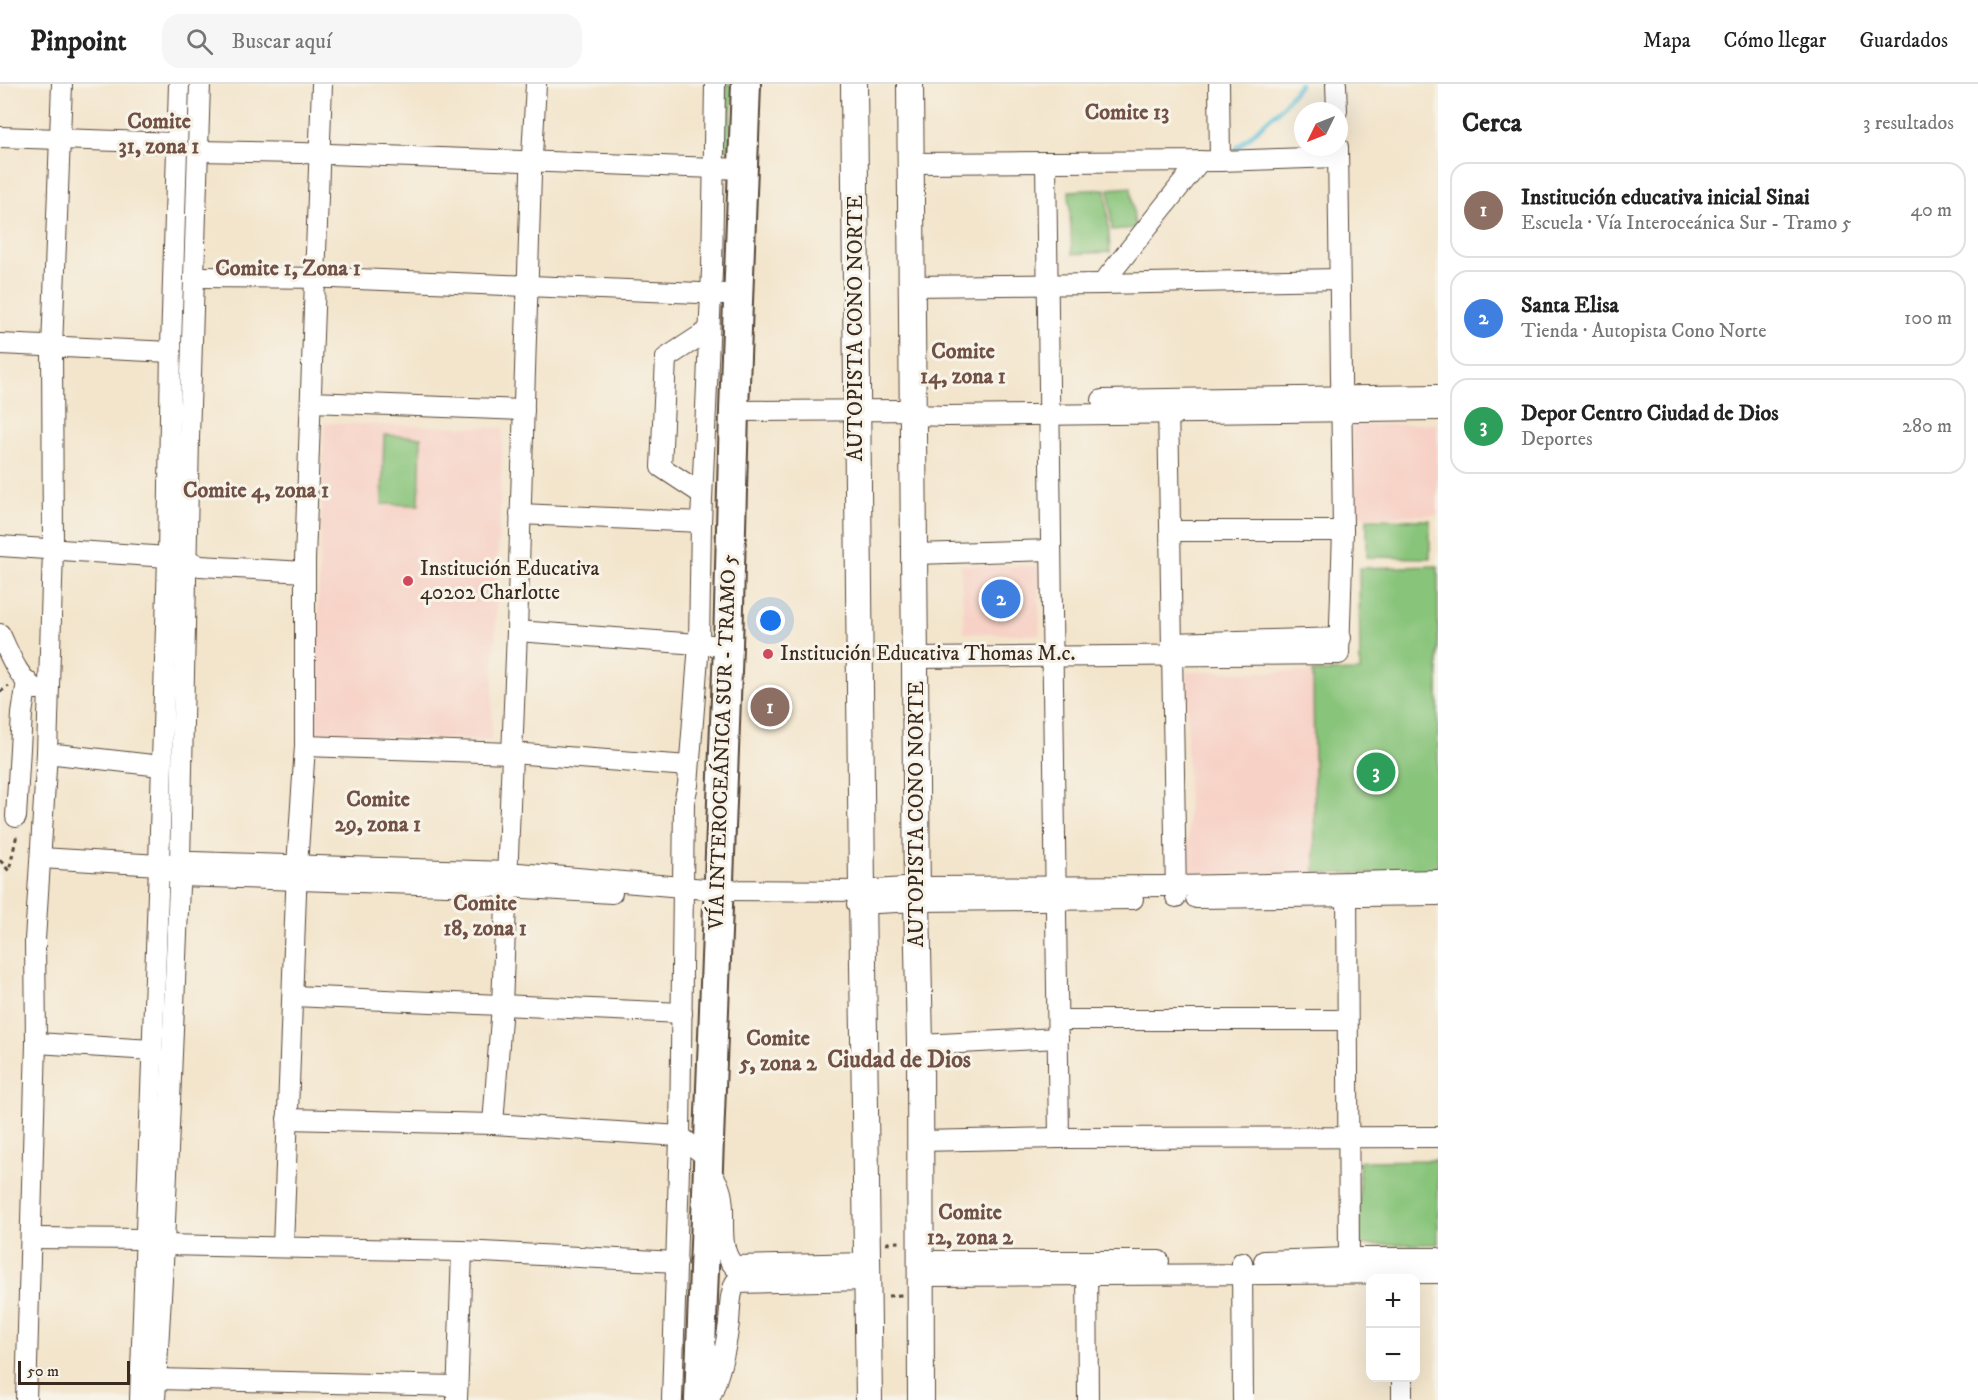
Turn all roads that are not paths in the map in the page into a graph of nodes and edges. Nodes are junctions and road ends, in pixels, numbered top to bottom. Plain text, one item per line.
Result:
1 (62, 84) edge
2 (179, 84) edge
3 (200, 84) edge
4 (322, 84) edge
5 (536, 84) edge
6 (715, 84) edge
7 (746, 84) edge
8 (854, 84) edge
9 (910, 84) edge
10 (1220, 84) edge
11 (1336, 84) edge
12 (1336, 102) edge
13 (0, 137) edge
14 (60, 140) junction
15 (177, 143) junction
16 (198, 152) junction
17 (320, 154) junction
18 (1294, 155) edge
19 (1338, 156) edge
20 (531, 161) junction
21 (1200, 161) junction
22 (1220, 161) junction
23 (911, 162) junction
24 (1046, 162) junction
25 (714, 168) junction
26 (743, 169) junction
27 (196, 277) junction
28 (316, 278) junction
29 (1338, 279) junction
30 (1048, 284) junction
31 (1102, 284) junction
32 (528, 285) junction
33 (912, 286) junction
34 (711, 293) junction
35 (739, 295) junction
36 (709, 330) junction
37 (0, 344) edge
38 (52, 348) junction
39 (171, 352) junction
40 (1438, 395) edge
41 (310, 402) junction
42 (1340, 403) junction
43 (1169, 406) junction
44 (1048, 407) junction
45 (910, 409) junction
46 (524, 410) junction
47 (856, 410) junction
48 (1438, 410) edge
49 (734, 411) junction
50 (702, 494) junction
51 (520, 514) junction
52 (701, 522) junction
53 (1171, 531) junction
54 (1343, 531) junction
55 (0, 546) edge
56 (53, 549) junction
57 (1051, 550) junction
58 (915, 554) junction
59 (168, 557) junction
60 (188, 560) junction
61 (305, 566) junction
62 (517, 632) junction
63 (0, 634) edge
64 (699, 644) junction
65 (728, 646) junction
66 (1173, 649) junction
67 (916, 650) junction
68 (1051, 650) junction
69 (27, 681) junction
70 (48, 696) junction
71 (305, 746) junction
72 (47, 753) junction
73 (512, 753) junction
74 (161, 766) junction
75 (689, 766) junction
76 (16, 817) road end
77 (41, 858) junction
78 (159, 865) junction
79 (180, 869) junction
80 (296, 873) junction
81 (507, 879) junction
82 (1438, 880) edge
83 (1347, 889) junction
84 (683, 892) junction
85 (1176, 892) junction
86 (1055, 893) junction
87 (918, 894) junction
88 (1438, 895) edge
89 (717, 896) junction
90 (862, 897) junction
91 (293, 996) junction
92 (501, 1005) junction
93 (682, 1013) junction
94 (1347, 1020) junction
95 (1058, 1029) junction
96 (36, 1042) junction
97 (920, 1045) junction
98 (152, 1050) junction
99 (287, 1119) junction
100 (493, 1124) junction
101 (680, 1136) junction
102 (1438, 1137) edge
103 (1059, 1138) junction
104 (1348, 1138) junction
105 (920, 1141) junction
106 (709, 1165) junction
107 (31, 1238) junction
108 (155, 1242) junction
109 (283, 1247) junction
110 (462, 1251) junction
111 (1349, 1258) junction
112 (1438, 1258) edge
113 (677, 1262) junction
114 (920, 1268) junction
115 (1087, 1268) junction
116 (1242, 1268) junction
117 (868, 1270) junction
118 (1401, 1271) edge
119 (1438, 1274) edge
120 (156, 1379) junction
121 (1401, 1382) edge
122 (457, 1393) edge
123 (26, 1400) edge
124 (140, 1400) edge
125 (155, 1400) edge
126 (672, 1400) edge
127 (699, 1400) edge
128 (709, 1400) edge
129 (869, 1400) edge
130 (921, 1400) edge
131 (1088, 1400) edge
132 (1243, 1400) edge
133 (1402, 1400) edge

1 - 14 street
2 - 15 street
3 - 16 street
4 - 17 street
5 - 20 street
6 - 25 street
7 - 26 highway, VÍA INTEROCEÁNICA SUR - TRAMO 5
8 - 47 main road, AUTOPISTA CONO NORTE
9 - 23 main road, AUTOPISTA CONO NORTE
10 - 22 street
11 - 12 street
13 - 14 street
14 - 15 street
14 - 38 street
15 - 39 street
16 - 17 street
16 - 27 street
17 - 20 street
17 - 28 street
18 - 22 street
19 - 29 street
20 - 25 street
20 - 32 street
21 - 22 street
21 - 24 street
21 - 31 street
23 - 24 street
23 - 33 main road, AUTOPISTA CONO NORTE
24 - 30 street
25 - 26 street
25 - 34 street
26 - 35 highway, VÍA INTEROCEÁNICA SUR - TRAMO 5
27 - 28 street
27 - 60 street
28 - 32 street
28 - 41 street
29 - 31 street
29 - 42 street
30 - 31 street
30 - 33 street
30 - 44 street
32 - 34 street
32 - 46 street
33 - 45 main road, AUTOPISTA CONO NORTE
34 - 35 street
34 - 36 street
35 - 49 highway, VÍA INTEROCEÁNICA SUR - TRAMO 5
36 - 50 street
36 - 50 street
37 - 38 street
38 - 39 street
38 - 56 street
39 - 59 street
40 - 42 street
41 - 46 street
41 - 61 street
42 - 43 street
42 - 48 street
42 - 54 street
43 - 44 street
43 - 53 street
44 - 45 street
44 - 57 street
45 - 47 street
45 - 58 main road, AUTOPISTA CONO NORTE
46 - 51 street
47 - 49 street
47 - 90 main road, AUTOPISTA CONO NORTE
49 - 65 highway, VÍA INTEROCEÁNICA SUR - TRAMO 5
50 - 52 street
51 - 52 street
51 - 62 street
52 - 64 street
53 - 54 street
53 - 66 street
54 - 66 street
55 - 56 street
56 - 59 street
56 - 70 street
57 - 58 street
57 - 68 street
58 - 67 main road, AUTOPISTA CONO NORTE
59 - 60 street
59 - 74 street
60 - 61 street
60 - 79 street
61 - 71 street
62 - 64 street
62 - 73 street
63 - 69 street
64 - 65 street
64 - 75 street
65 - 89 highway, VÍA INTEROCEÁNICA SUR - TRAMO 5
66 - 68 street
66 - 85 street
67 - 68 street
67 - 87 main road, AUTOPISTA CONO NORTE
68 - 86 street
69 - 70 street
69 - 76 street
70 - 72 street
71 - 73 street
71 - 80 street
72 - 74 street
72 - 77 street
73 - 75 street
73 - 81 street
74 - 78 street
75 - 84 street
77 - 78 street
77 - 96 street
78 - 79 street
78 - 98 street
79 - 80 street
79 - 108 street
80 - 81 street
80 - 91 street
81 - 84 street
81 - 92 street
82 - 83 street
83 - 85 street
83 - 88 street
83 - 94 street
84 - 89 street
84 - 93 street
85 - 86 street
86 - 87 street
86 - 95 street
87 - 90 street
87 - 97 main road, AUTOPISTA CONO NORTE
89 - 90 street
89 - 106 highway, VÍA INTEROCEÁNICA SUR - TRAMO 5
90 - 117 main road, AUTOPISTA CONO NORTE
91 - 92 street
91 - 99 street
92 - 93 street
92 - 100 street
93 - 101 street
94 - 95 street
94 - 104 street
95 - 97 street
95 - 103 street
96 - 98 street
96 - 107 street
97 - 105 main road, AUTOPISTA CONO NORTE
98 - 108 street
99 - 100 street
99 - 109 street
100 - 101 street
101 - 106 street
101 - 113 street
102 - 104 street
103 - 104 street
103 - 105 street
104 - 111 street
105 - 114 main road, AUTOPISTA CONO NORTE
106 - 117 street
106 - 127 highway, VÍA INTEROCEÁNICA SUR - TRAMO 5
107 - 108 street
107 - 123 street
108 - 109 street
108 - 120 street
108 - 124 street
109 - 110 street
110 - 113 street
110 - 122 street
111 - 116 street
111 - 118 street
112 - 118 street
113 - 126 street
114 - 115 street
114 - 130 main road, AUTOPISTA CONO NORTE
115 - 116 street
115 - 131 street
116 - 118 street
116 - 132 street
117 - 128 street
117 - 129 main road, AUTOPISTA CONO NORTE
118 - 119 street
120 - 122 street
120 - 125 street
121 - 133 street

